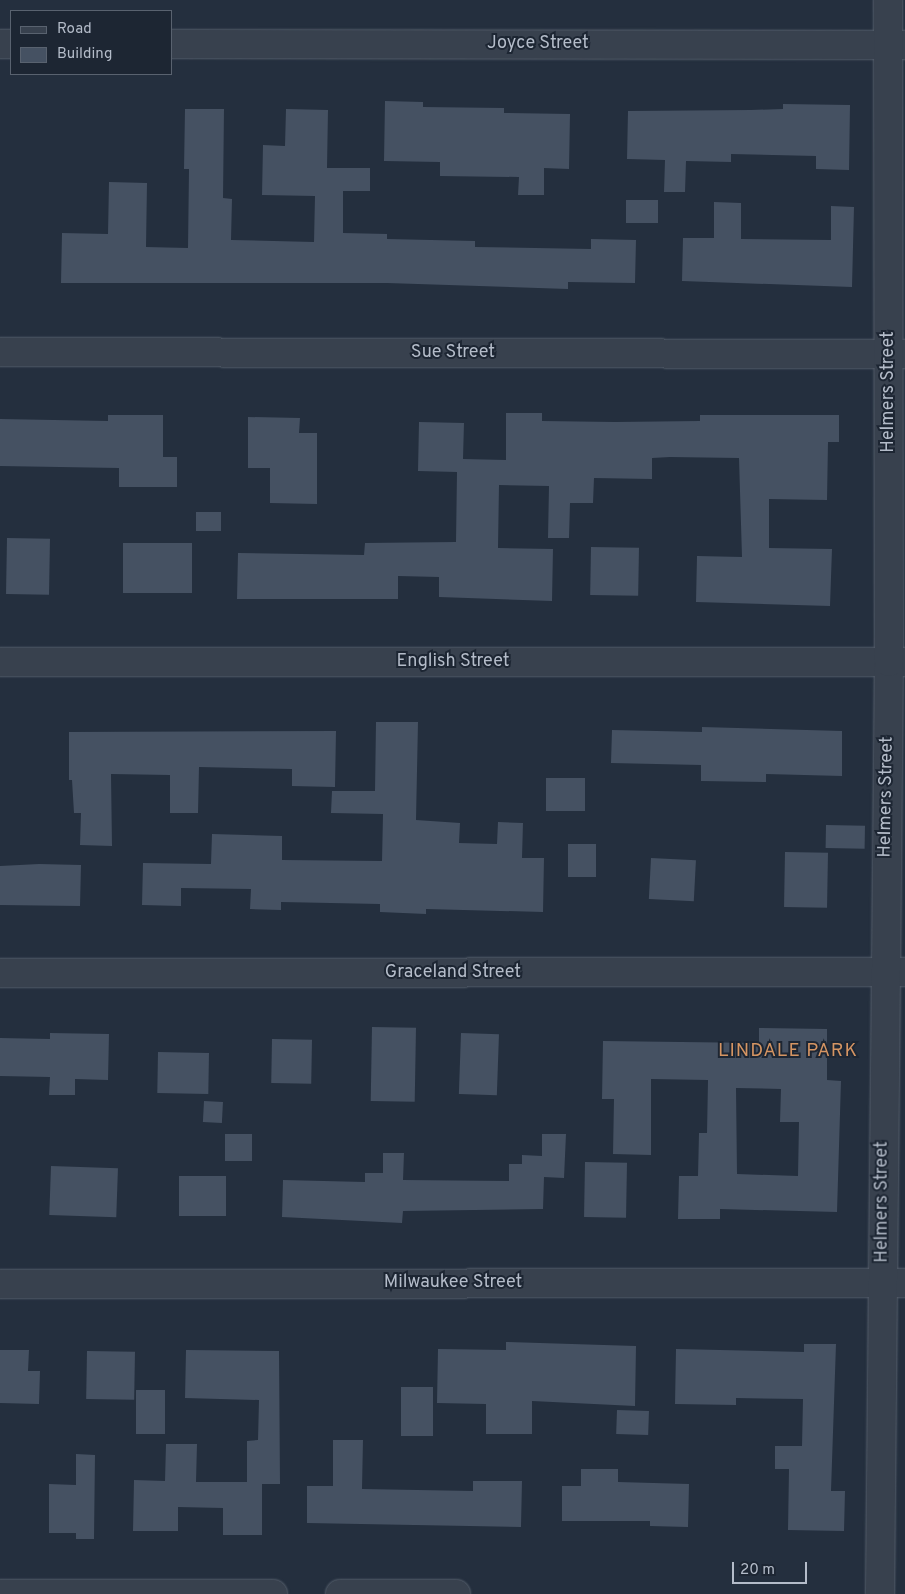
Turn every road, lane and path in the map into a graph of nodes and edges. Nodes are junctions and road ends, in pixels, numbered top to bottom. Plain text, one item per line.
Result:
1 (888, 0) edge
2 (172, 44) edge
3 (897, 45) edge
4 (0, 352) edge
5 (897, 354) edge
6 (0, 662) edge
7 (897, 662) edge
8 (895, 972) edge
9 (0, 973) edge
10 (894, 1283) edge
11 (0, 1284) edge
12 (0, 1594) edge
13 (273, 1594) edge
14 (340, 1594) edge
15 (456, 1594) edge
16 (880, 1594) edge

1 - 3 street, Helmers Street
2 - 3 street, Joyce Street
3 - 5 street, Helmers Street
4 - 5 street, Sue Street
5 - 7 street, Helmers Street
6 - 7 street, English Street
7 - 8 street, Helmers Street
8 - 9 street, Graceland Street
8 - 10 street, Helmers Street
10 - 11 street, Milwaukee Street
10 - 16 street, Helmers Street
12 - 13 street
14 - 15 street

